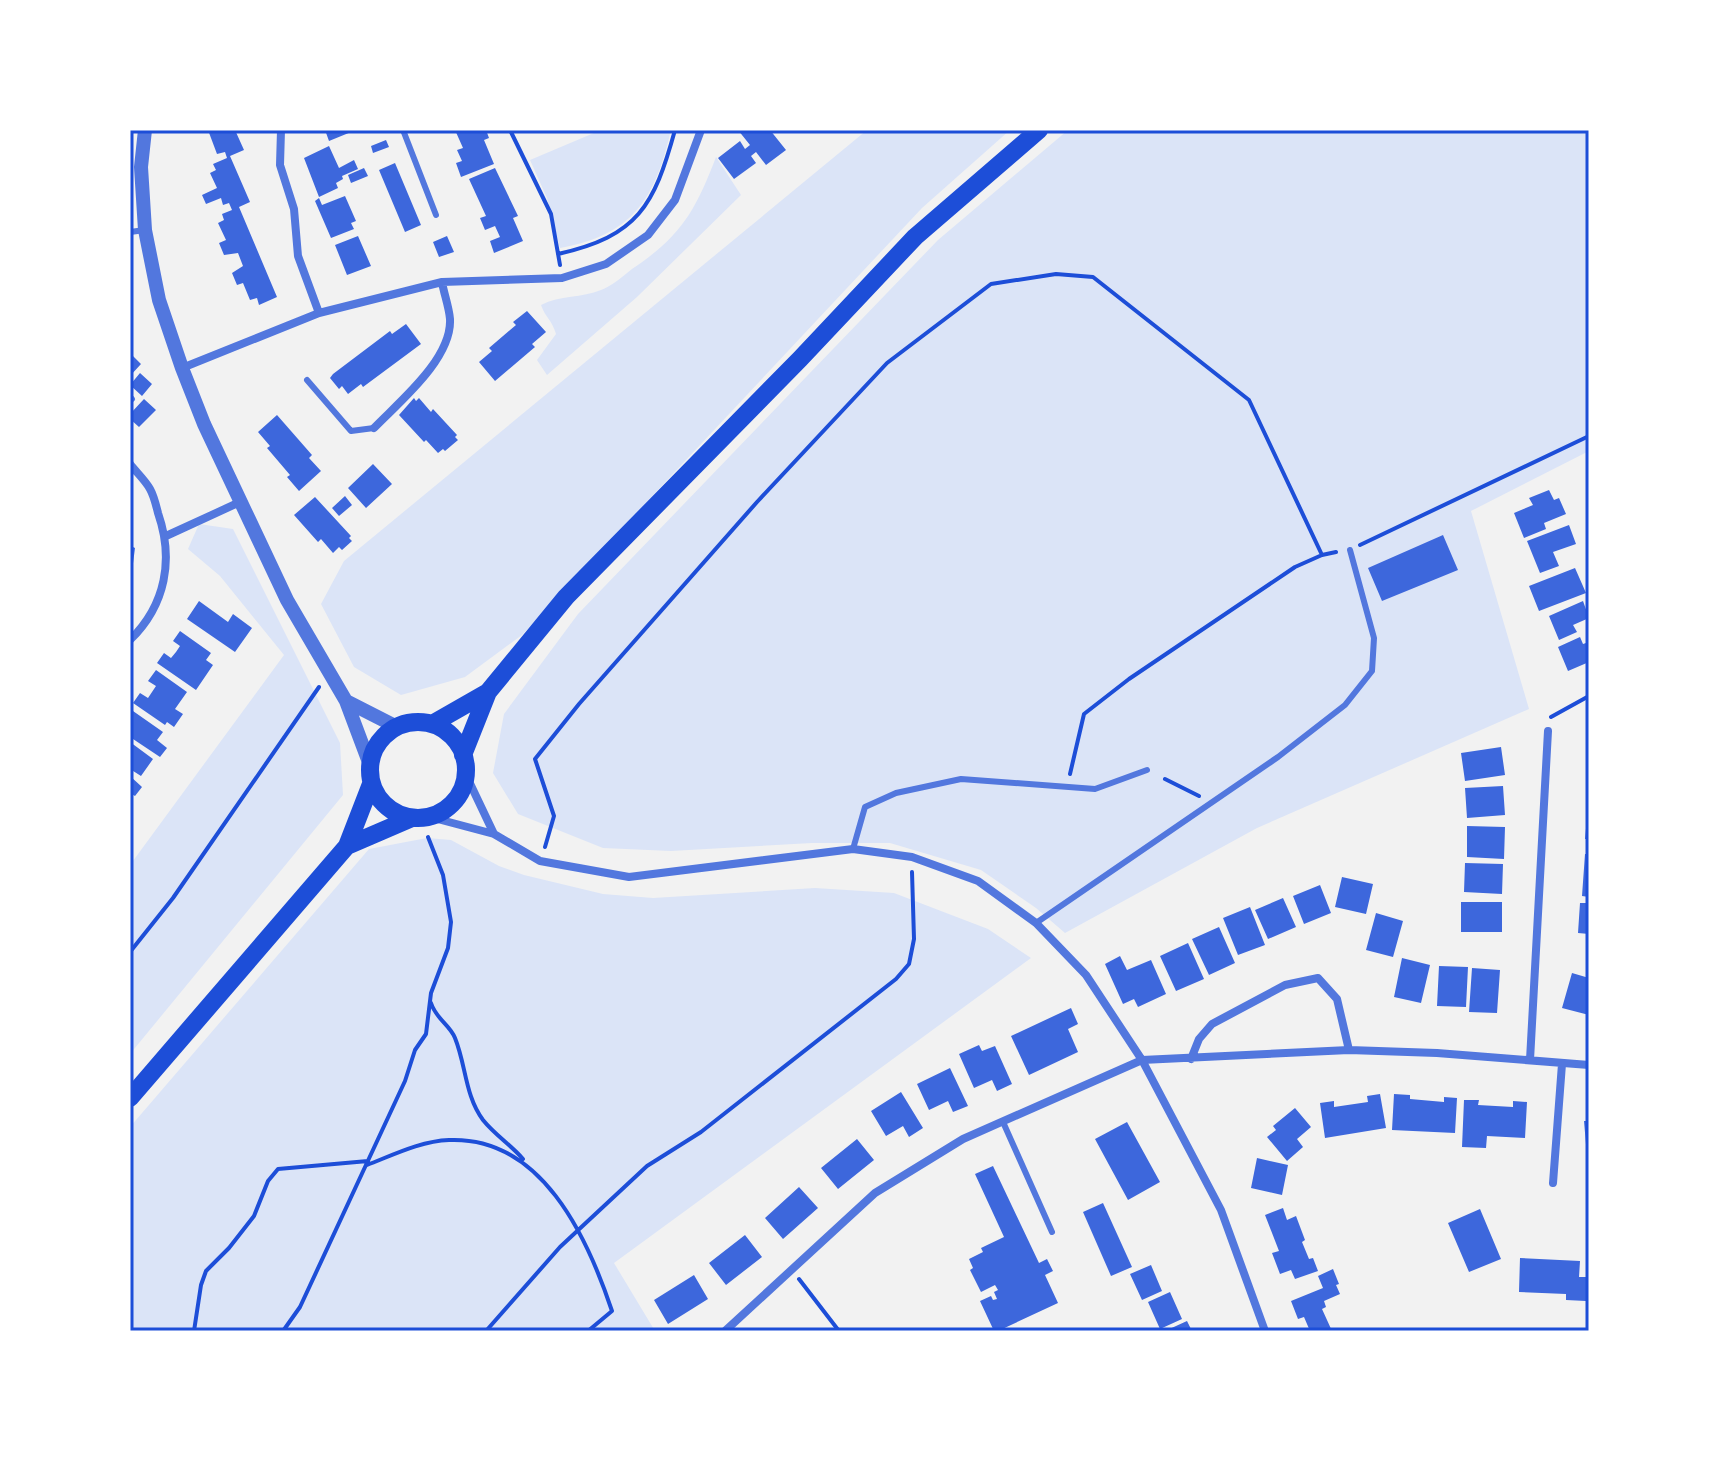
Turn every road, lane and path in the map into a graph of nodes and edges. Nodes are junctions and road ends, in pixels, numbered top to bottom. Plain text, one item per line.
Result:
1 (145, 130) edge
2 (281, 130) edge
3 (403, 130) edge
4 (510, 130) edge
5 (675, 130) edge
6 (701, 130) edge
7 (1039, 130) edge
8 (436, 215) dead end
9 (137, 231) edge
10 (558, 254) junction
11 (562, 278) junction
12 (442, 282) junction
13 (319, 313) junction
14 (182, 368) junction
15 (307, 380) dead end
16 (374, 428) joint
17 (1589, 436) edge
18 (130, 464) edge
19 (240, 502) junction
20 (166, 536) junction
21 (1350, 550) junction
22 (1322, 555) junction
23 (130, 640) edge
24 (328, 674) junction
25 (488, 692) junction
26 (1589, 696) edge
27 (346, 701) junction
28 (432, 724) junction
29 (397, 727) junction
30 (1548, 731) joint
31 (463, 755) junction
32 (1147, 770) dead end
33 (370, 775) junction
34 (466, 775) junction
35 (1165, 779) dead end
36 (1068, 787) junction
37 (1212, 802) junction
38 (421, 818) junction
39 (494, 834) junction
40 (428, 837) dead end
41 (347, 846) junction
42 (853, 849) junction
43 (912, 857) junction
44 (540, 861) junction
45 (1036, 923) junction
46 (130, 952) edge
47 (430, 1000) junction
48 (1349, 1050) junction
49 (1191, 1059) junction
50 (1142, 1060) junction
51 (1530, 1060) junction
52 (1562, 1064) junction
53 (1589, 1065) edge
54 (130, 1098) edge
55 (1003, 1122) junction
56 (367, 1163) junction
57 (538, 1176) junction
58 (1553, 1183) dead end
59 (578, 1230) junction
60 (1052, 1232) dead end
61 (791, 1270) junction
62 (194, 1331) edge
63 (283, 1331) edge
64 (486, 1331) edge
65 (588, 1331) edge
66 (725, 1331) edge
67 (839, 1331) edge
68 (1265, 1331) edge

1 - 9 street
2 - 13 street
3 - 8 lane
4 - 10 path
5 - 10 path
6 - 11 street
7 - 25 highway
9 - 14 street
10 - 11 path
11 - 12 street
12 - 13 street
12 - 16 street
13 - 14 street
14 - 19 street
15 - 16 lane
17 - 21 path
18 - 20 street
19 - 20 street
19 - 24 street
20 - 23 street
21 - 22 path
21 - 37 lane
22 - 36 path
22 - 44 path
24 - 27 street
24 - 46 path
25 - 28 highway
25 - 31 highway
26 - 30 path
27 - 29 street
27 - 33 street
28 - 29 highway
28 - 31 highway
29 - 33 highway
30 - 51 street
31 - 34 highway
32 - 36 lane
33 - 38 highway
33 - 41 highway
34 - 38 highway
34 - 39 street
35 - 37 path
36 - 42 lane
37 - 45 lane
38 - 39 street
38 - 41 highway
39 - 44 street
40 - 47 path
41 - 54 highway
42 - 43 street
42 - 44 street
43 - 45 street
43 - 59 path
45 - 50 street
47 - 56 path
47 - 57 path
48 - 49 street
48 - 49 street
48 - 51 street
49 - 50 street
50 - 55 street
50 - 68 street
51 - 52 street
52 - 53 street
52 - 58 street
55 - 60 lane
55 - 61 street
56 - 57 path
56 - 62 path
56 - 63 path
57 - 59 path
59 - 64 path
59 - 65 path
61 - 66 street
61 - 67 path

